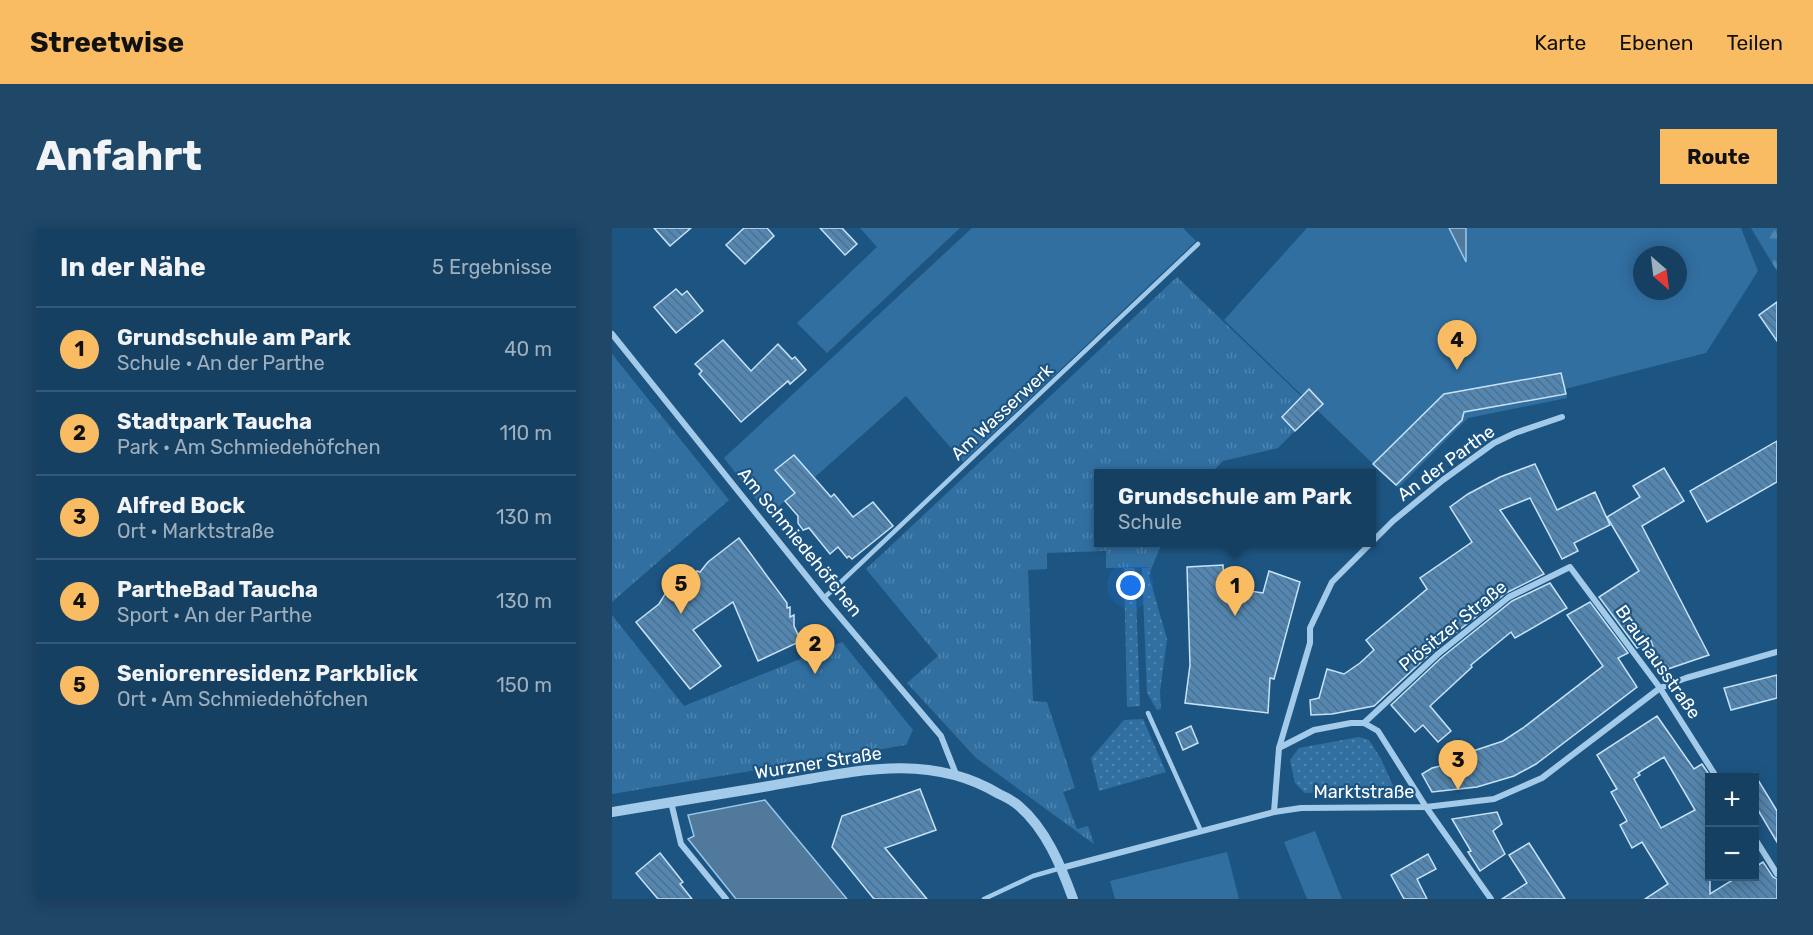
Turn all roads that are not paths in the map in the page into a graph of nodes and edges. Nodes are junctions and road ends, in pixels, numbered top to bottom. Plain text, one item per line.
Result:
1 (1198, 244) dead end
2 (612, 334) edge
3 (1562, 417) dead end
4 (1376, 538) edge
5 (1367, 547) edge
6 (1570, 567) joint
7 (824, 598) junction
8 (1777, 652) edge
9 (1660, 688) junction
10 (1148, 712) dead end
11 (1364, 723) junction
12 (1279, 748) junction
13 (1714, 773) edge
14 (956, 774) junction
15 (1184, 796) junction
16 (1177, 798) dead end
17 (671, 802) junction
18 (1426, 807) junction
19 (612, 812) edge
20 (1274, 812) junction
21 (1201, 831) junction
22 (1759, 844) edge
23 (1061, 868) junction
24 (1777, 874) edge
25 (726, 899) edge
26 (984, 899) edge
27 (1073, 899) edge
28 (1491, 899) edge

1 - 7 lane, Am Wasserwerk
2 - 7 street, Am Schmiedehöfchen
3 - 4 street, An der Parthe
5 - 12 street, An der Parthe
6 - 9 street, Brauhausstraße
6 - 11 street, Plösitzer Straße
7 - 14 street, Am Schmiedehöfchen
8 - 9 street, Marktstraße
9 - 13 street, Brauhausstraße
9 - 18 street, Marktstraße
10 - 15 lane
11 - 12 street
11 - 18 street
12 - 20 street, An der Parthe
14 - 17 street, Wurzner Straße
14 - 23 street, Wurzner Straße
15 - 16 lane
15 - 21 lane
17 - 19 street, Wurzner Straße
17 - 25 street
18 - 20 street, Marktstraße
18 - 28 street
20 - 21 street, Marktstraße
21 - 23 street, Marktstraße
22 - 24 street
23 - 26 lane
23 - 27 street, Wurzner Straße

